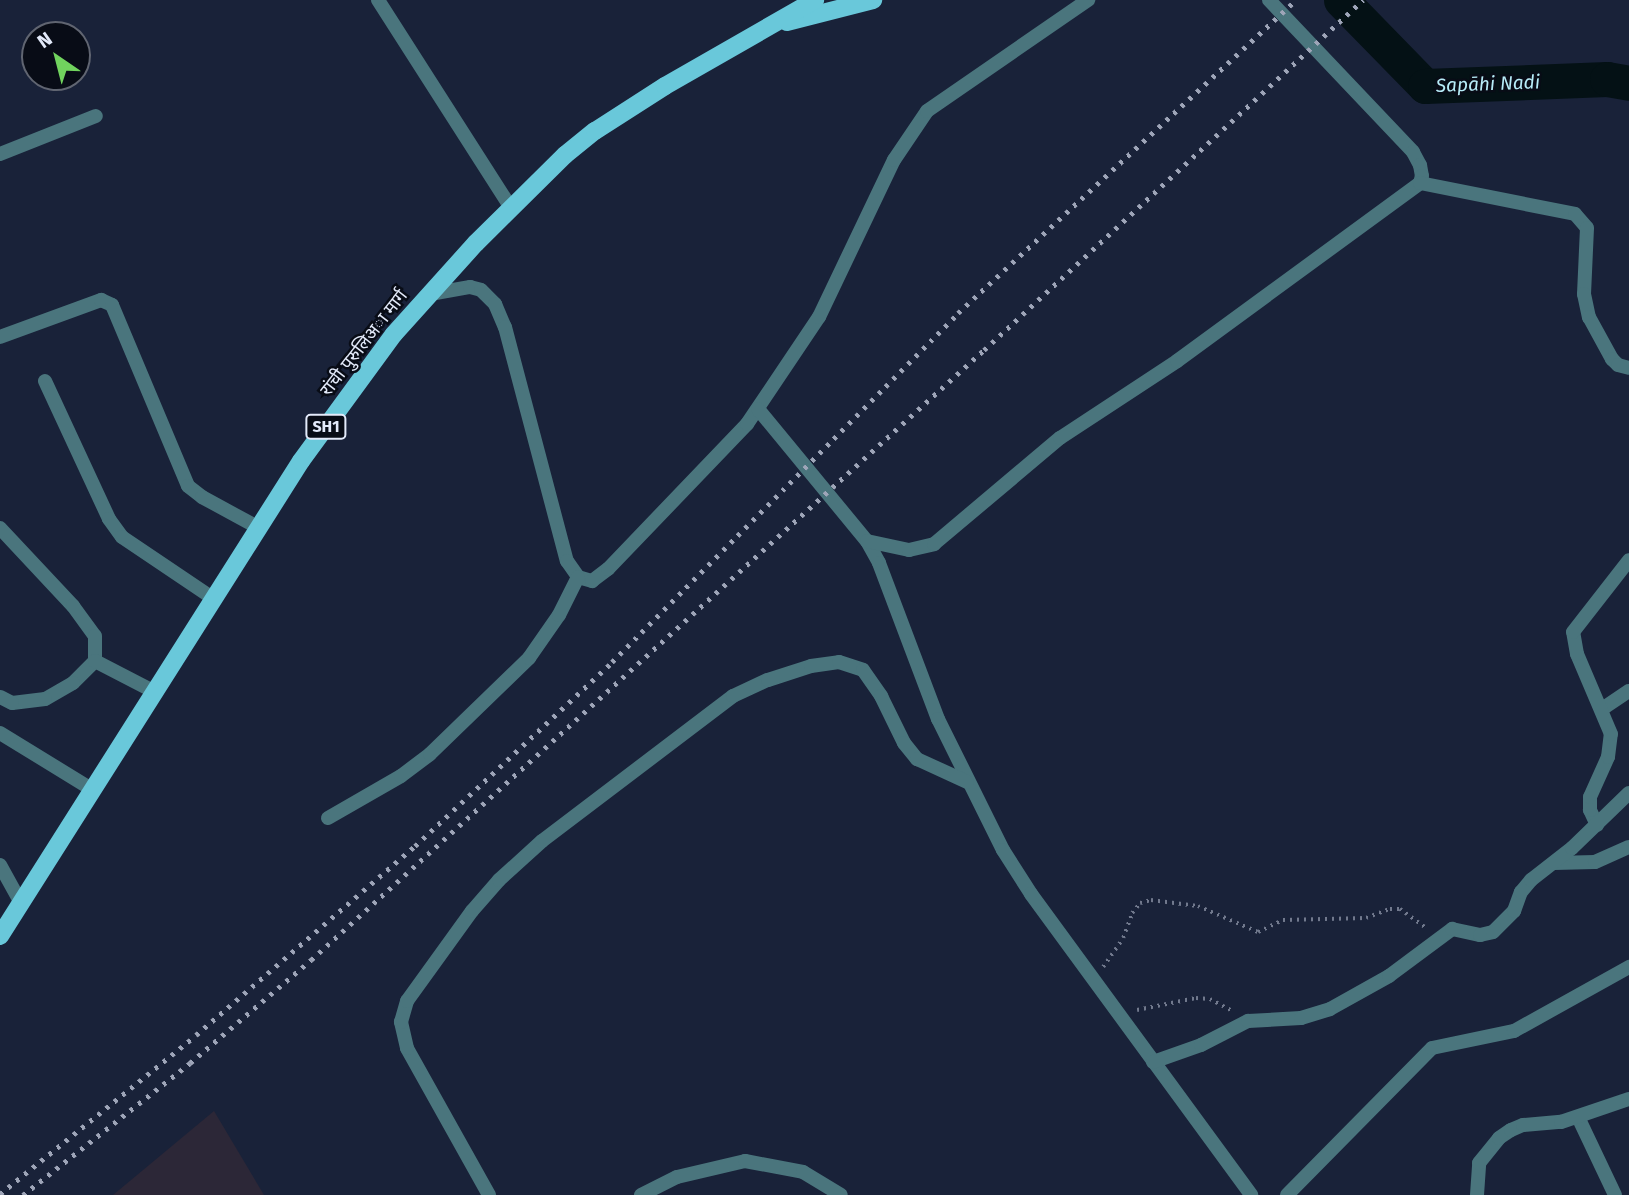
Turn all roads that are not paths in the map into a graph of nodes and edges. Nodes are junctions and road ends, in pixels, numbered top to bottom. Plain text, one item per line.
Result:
1 (378, 0) edge
2 (815, 0) edge
3 (873, 0) edge
4 (1088, 0) edge
5 (1269, 0) edge
6 (770, 26) junction
7 (96, 116) dead end
8 (0, 154) edge
9 (1420, 183) junction
10 (511, 208) junction
11 (430, 294) junction
12 (0, 337) edge
13 (1629, 368) edge
14 (45, 381) dead end
15 (758, 409) junction
16 (259, 527) junction
17 (0, 528) edge
18 (867, 541) junction
19 (1629, 560) edge
20 (578, 577) junction
21 (214, 599) junction
22 (95, 661) junction
23 (1629, 691) edge
24 (155, 692) junction
25 (0, 697) edge
26 (1602, 709) junction
27 (0, 733) edge
28 (967, 782) junction
29 (93, 790) junction
30 (1629, 793) edge
31 (328, 818) dead end
32 (1597, 825) junction
33 (1629, 847) edge
34 (1554, 863) junction
35 (0, 865) edge
36 (20, 903) junction
37 (0, 936) edge
38 (1629, 967) edge
39 (1153, 1062) junction
40 (1629, 1100) edge
41 (1578, 1117) junction
42 (489, 1195) edge
43 (641, 1195) edge
44 (841, 1195) edge
45 (1251, 1195) edge
46 (1287, 1195) edge
47 (1478, 1195) edge
48 (1615, 1195) edge

1 - 10 street
2 - 6 main road, रांची पुरुलिअा मार्ग / SH1
3 - 6 main road, SH1
4 - 15 street
5 - 9 street
6 - 10 main road, रांची पुरुलिअा मार्ग / SH1
7 - 8 street
9 - 13 street
9 - 18 street
10 - 11 main road, रांची पुरुलिअा मार्ग / SH1
11 - 16 main road, रांची पुरुलिअा मार्ग / SH1
11 - 20 street
12 - 16 street
14 - 21 street
15 - 18 street
15 - 20 street
16 - 21 main road, रांची पुरुलिअा मार्ग / SH1
17 - 22 street
18 - 28 street
19 - 26 street
20 - 31 street
21 - 24 main road, रांची पुरुलिअा मार्ग / SH1
22 - 24 street
22 - 25 street
23 - 26 street
24 - 29 main road, रांची पुरुलिअा मार्ग / SH1
26 - 32 street
27 - 29 street
28 - 39 street
28 - 42 street
29 - 36 main road, रांची पुरुलिअा मार्ग / SH1
30 - 32 street
32 - 34 street
33 - 34 street
34 - 39 street
35 - 36 street
36 - 37 main road, रांची पुरुलिअा मार्ग / SH1
38 - 46 street
39 - 45 street
40 - 41 street
41 - 47 street
41 - 48 street
43 - 44 street

